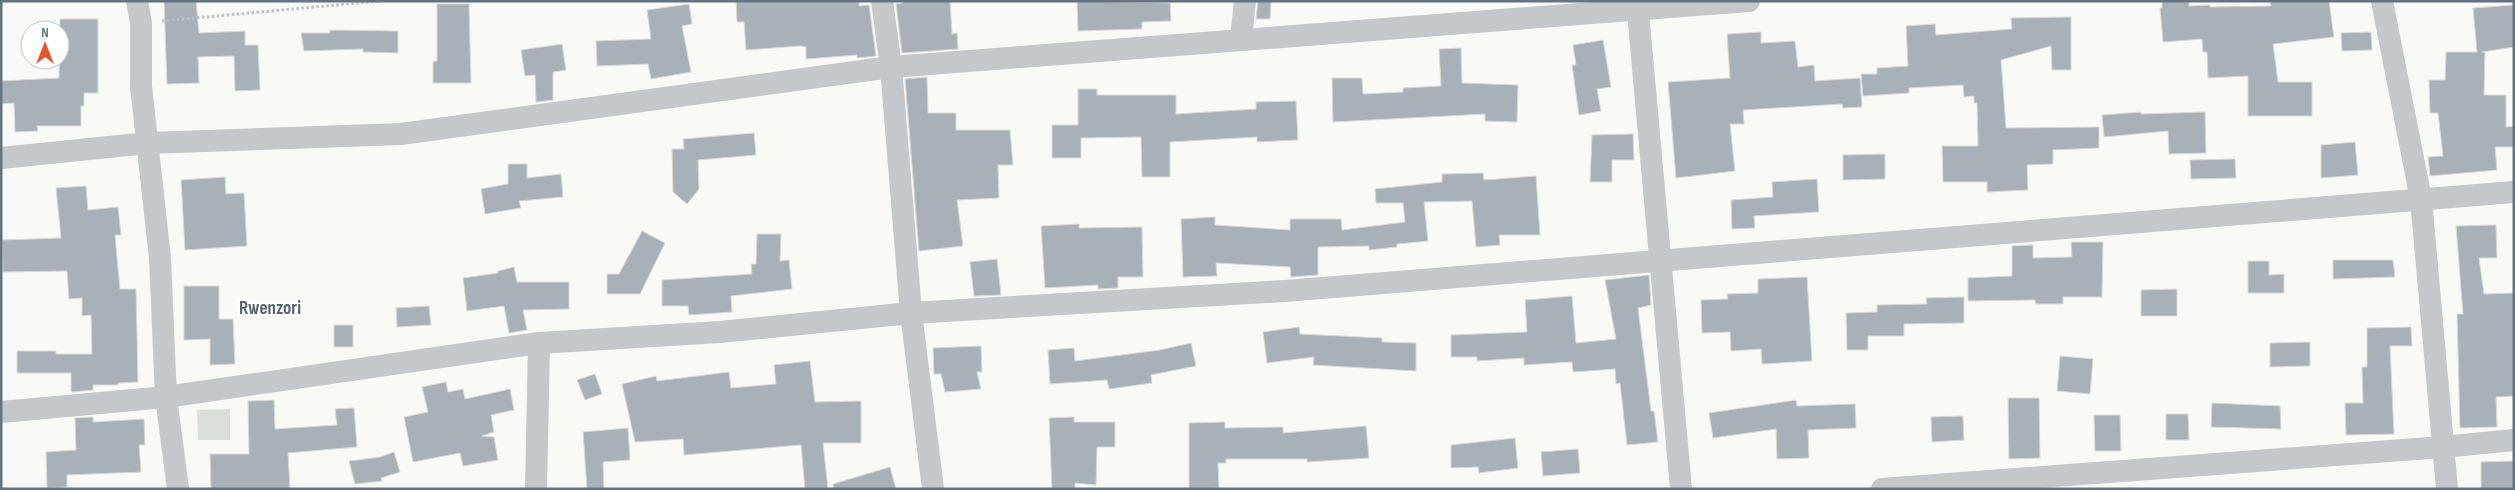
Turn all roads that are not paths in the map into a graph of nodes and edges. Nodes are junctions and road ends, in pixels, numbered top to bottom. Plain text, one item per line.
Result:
1 (882, 1) edge
2 (1245, 1) edge
3 (1749, 1) edge
4 (2382, 1) edge
5 (1637, 5) edge
6 (139, 12) edge
7 (1241, 39) junction
8 (891, 67) junction
9 (148, 143) junction
10 (1, 158) edge
11 (2514, 192) edge
12 (2421, 199) junction
13 (1660, 262) junction
14 (911, 313) junction
15 (539, 343) junction
16 (166, 397) junction
17 (1, 412) edge
18 (2514, 440) edge
19 (2443, 447) junction
20 (178, 489) edge
21 (536, 489) edge
22 (933, 489) edge
23 (1681, 489) edge
24 (1882, 489) edge
25 (2447, 489) edge

1 - 8 street
2 - 7 street
3 - 5 street
4 - 12 street
5 - 7 street
5 - 13 street
6 - 9 street
7 - 8 street
8 - 9 street
8 - 14 street
9 - 10 street
9 - 16 street
11 - 12 street
12 - 13 street
12 - 19 street
13 - 14 street
13 - 23 street
14 - 15 street
14 - 22 street
15 - 16 street
15 - 21 street
16 - 17 street
16 - 20 street
18 - 19 street
19 - 24 street
19 - 25 street

